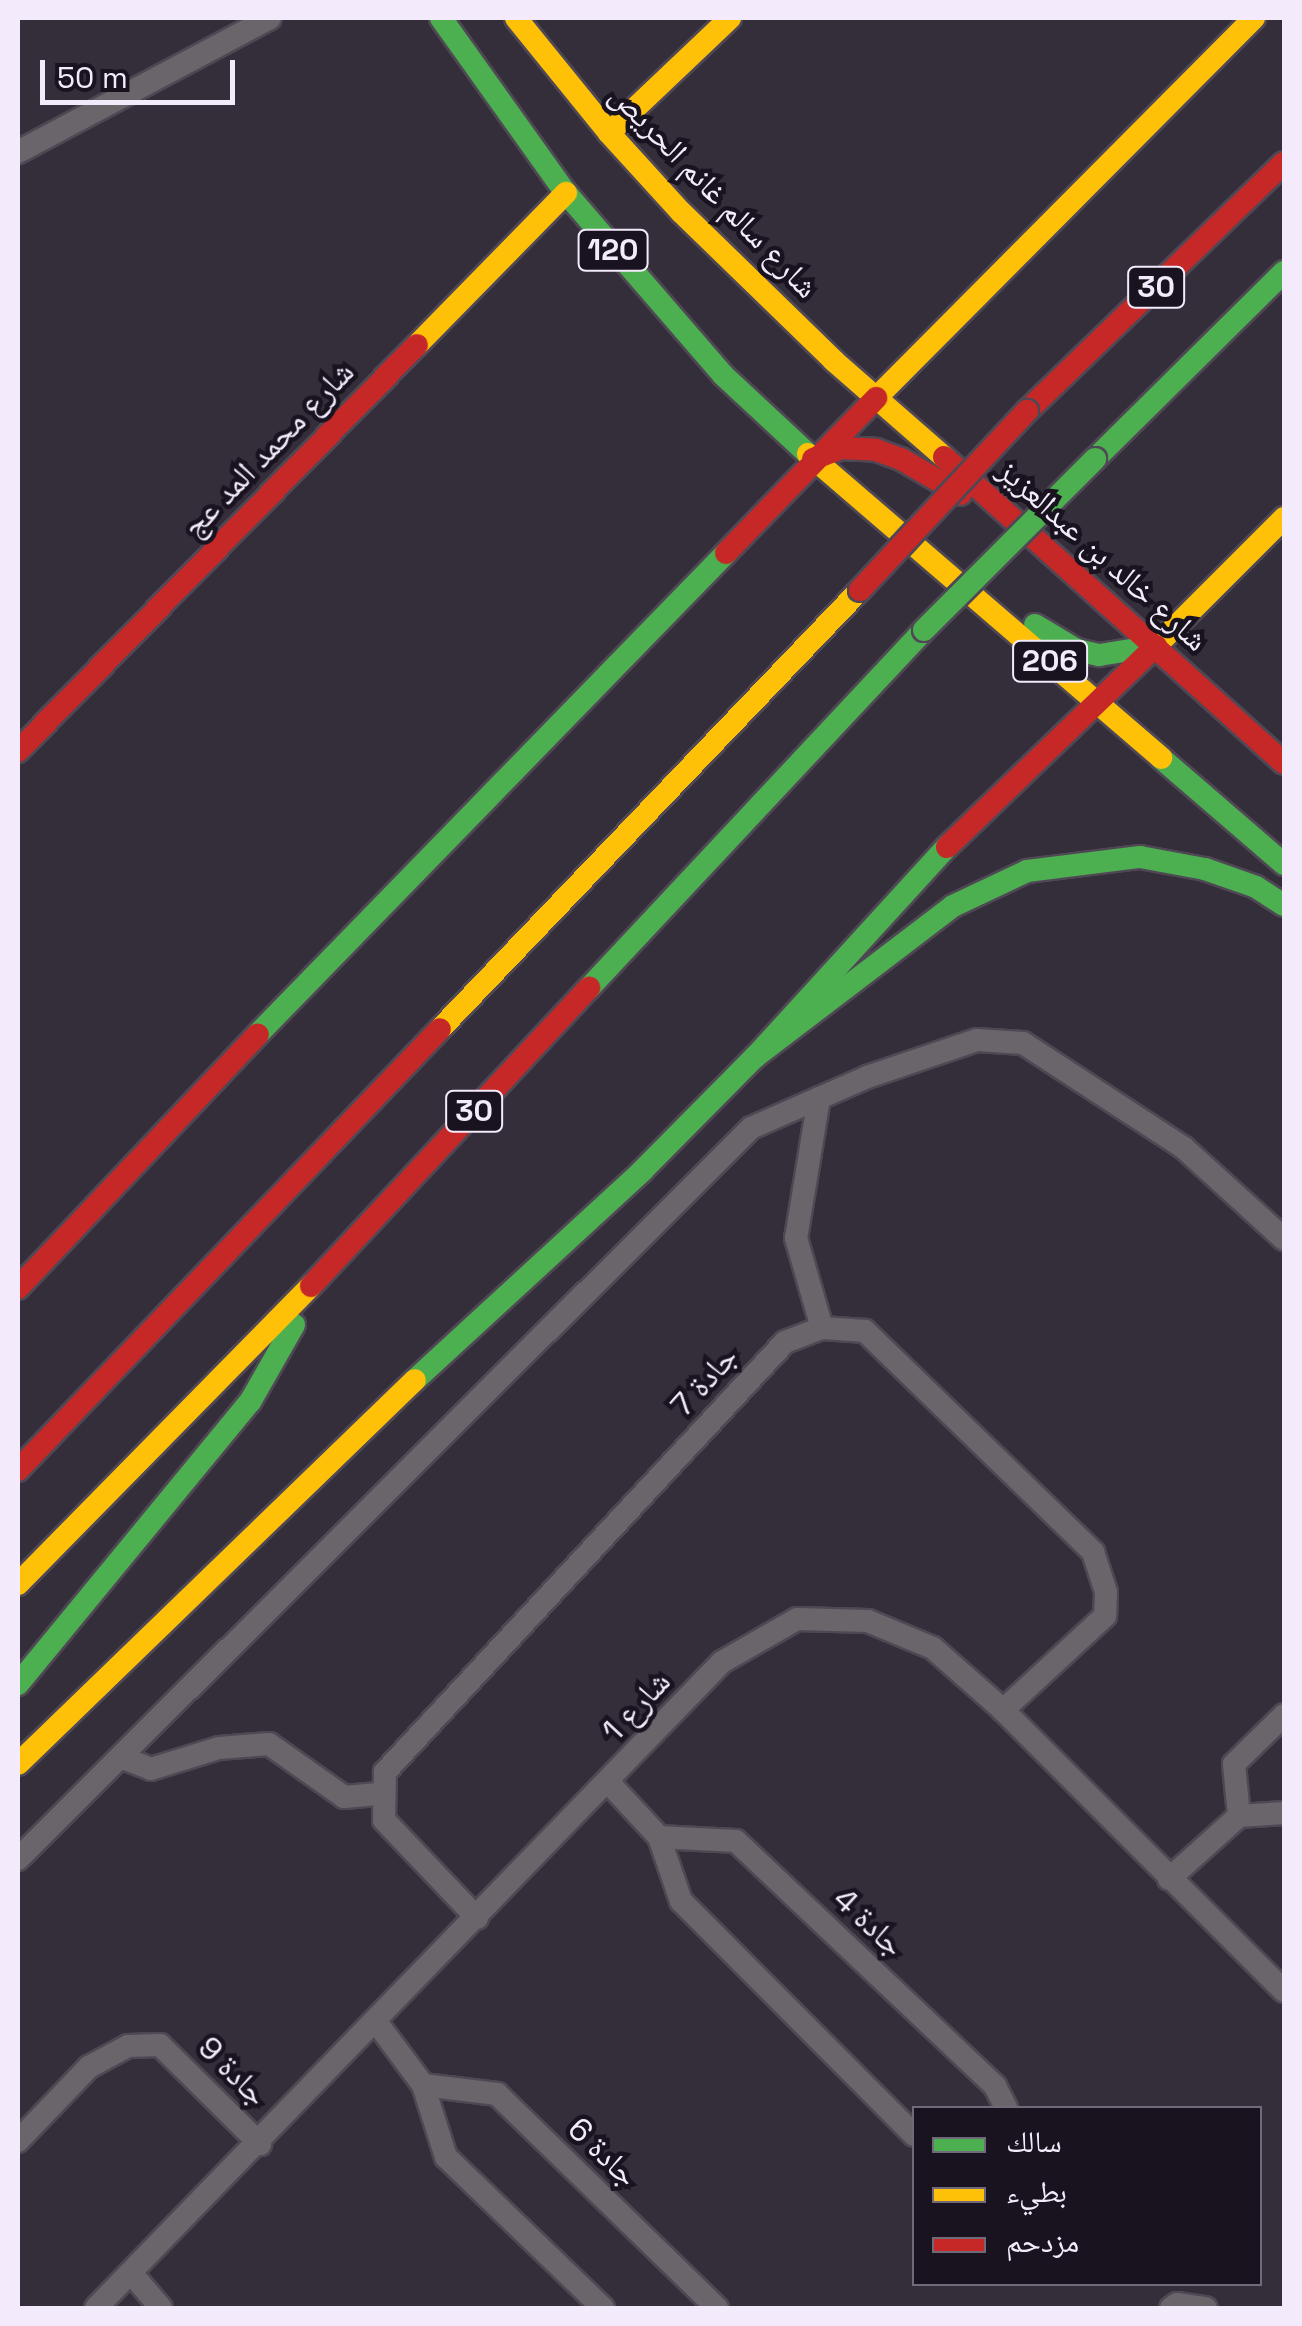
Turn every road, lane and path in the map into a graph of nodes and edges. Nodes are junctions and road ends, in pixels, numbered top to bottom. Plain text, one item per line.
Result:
1 (270, 18) edge
2 (441, 18) edge
3 (516, 18) edge
4 (730, 18) edge
5 (1254, 18) edge
6 (609, 133) junction
7 (18, 152) edge
8 (1284, 162) edge
9 (566, 192) junction
10 (1284, 272) edge
11 (876, 398) junction
12 (812, 460) junction
13 (1284, 518) edge
14 (886, 520) junction
15 (1046, 544) junction
16 (1156, 646) junction
17 (1097, 702) junction
18 (18, 751) edge
19 (1284, 763) edge
20 (1284, 864) edge
21 (1284, 904) edge
22 (755, 1056) junction
23 (820, 1098) junction
24 (1284, 1239) edge
25 (324, 1272) junction
26 (18, 1288) edge
27 (822, 1328) junction
28 (88, 1394) junction
29 (18, 1438) edge
30 (18, 1470) edge
31 (18, 1584) edge
32 (18, 1684) edge
33 (1004, 1710) junction
34 (1284, 1714) edge
35 (120, 1757) junction
36 (18, 1764) edge
37 (609, 1783) junction
38 (381, 1794) junction
39 (1284, 1813) edge
40 (1239, 1816) junction
41 (659, 1837) junction
42 (18, 1858) edge
43 (1169, 1879) junction
44 (478, 1918) junction
45 (1284, 1990) edge
46 (377, 2022) junction
47 (423, 2085) junction
48 (1005, 2106) edge
49 (912, 2133) edge
50 (18, 2142) edge
51 (260, 2144) junction
52 (131, 2273) junction
53 (96, 2308) edge
54 (161, 2308) edge
55 (603, 2308) edge
56 (717, 2308) edge
57 (1171, 2308) edge
58 (1206, 2308) edge

1 - 7 street
2 - 9 main road, 120
3 - 6 main road, شارع سالم غانم الحريص / 120
4 - 6 main road
5 - 11 main road
6 - 11 main road, شارع سالم غانم الحريص / 120
8 - 28 main road, 30, bridge
9 - 12 main road, 120
9 - 18 main road, شارع محمد المد عج
10 - 25 main road, 30, bridge
11 - 12 main road
11 - 15 main road, شارع خالد بن عبدالعزيز / 206
12 - 14 main road, 206
12 - 15 main road
12 - 26 main road
13 - 16 main road
14 - 16 main road
14 - 17 main road, 206
15 - 16 main road, شارع خالد بن عبدالعزيز / 206
16 - 17 main road
16 - 19 main road, شارع خالد بن عبدالعزيز / 206
17 - 20 main road, 206
17 - 22 main road
21 - 22 main road
22 - 36 main road
23 - 24 street
23 - 27 street
23 - 35 street
25 - 31 main road, 30
25 - 32 main road
27 - 33 street
27 - 38 street, جادة 7
28 - 29 main road
28 - 30 main road, 30
33 - 37 street, شارع 1
33 - 43 street, شارع 1
34 - 40 street
35 - 38 street
35 - 42 street
37 - 41 street
37 - 44 street, شارع 1
38 - 44 street
39 - 40 street
40 - 43 street
41 - 48 street, جادة 4
41 - 49 street
43 - 45 street, شارع 1
44 - 46 street, شارع 1
46 - 47 street
46 - 51 street, شارع 1
47 - 55 street
47 - 56 street, جادة 6
50 - 51 street, جادة 9
51 - 52 street, شارع 1
52 - 53 street, شارع 1
52 - 54 street
57 - 58 street

